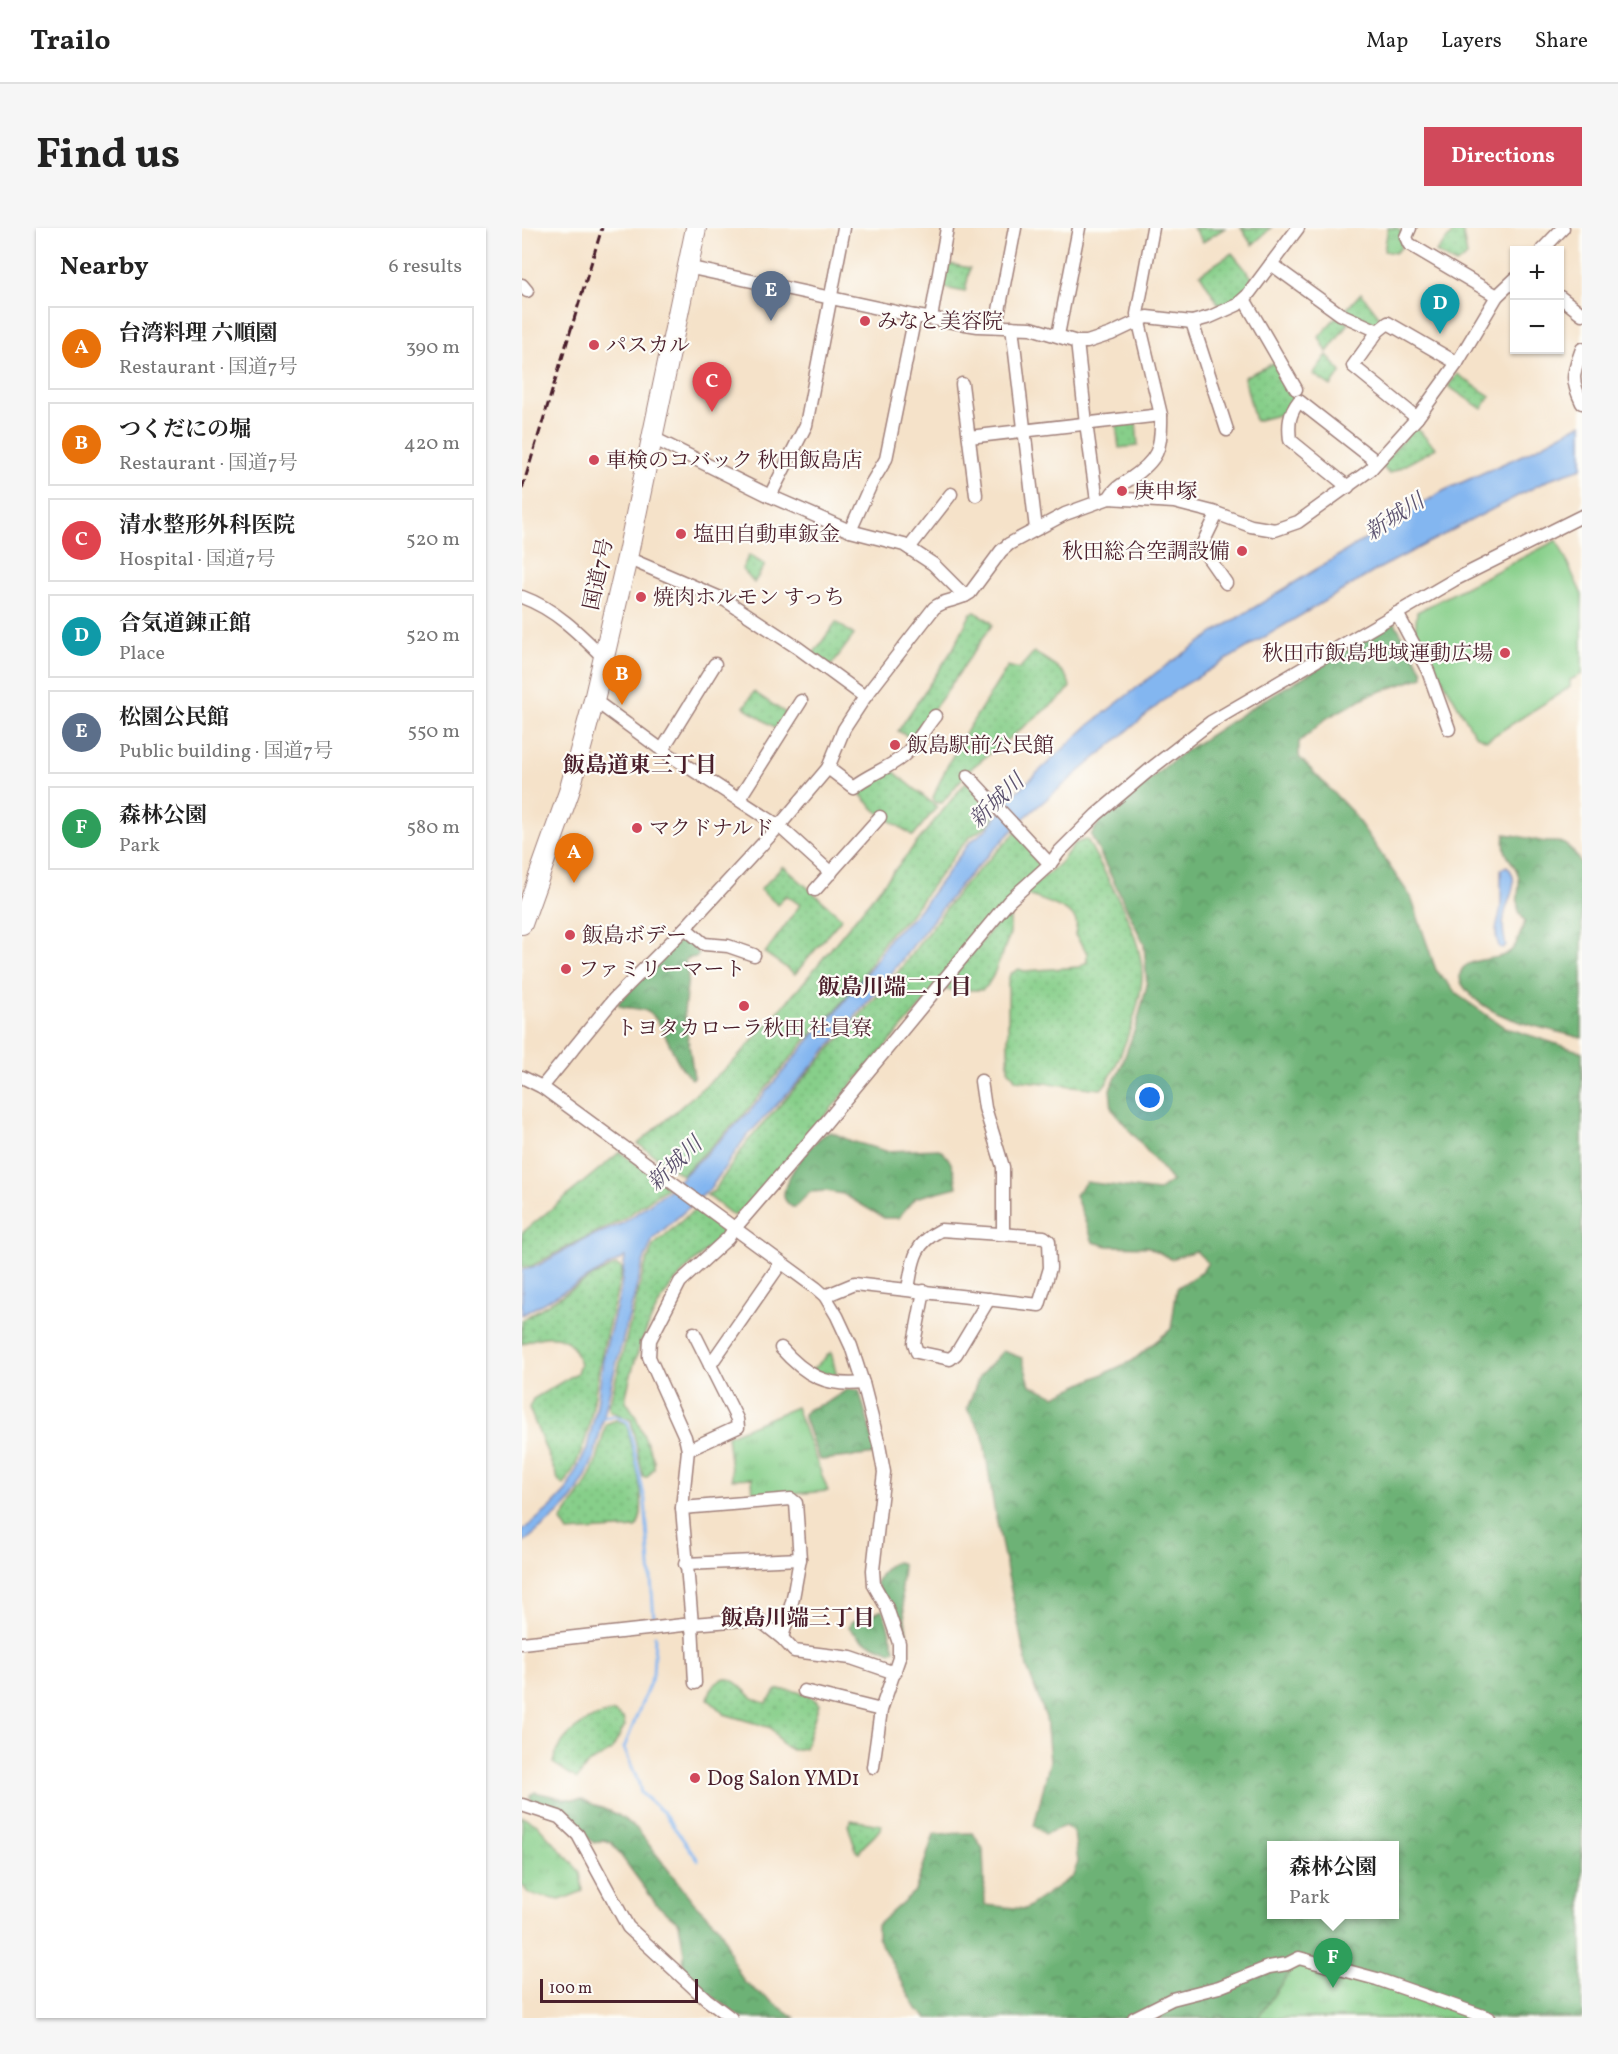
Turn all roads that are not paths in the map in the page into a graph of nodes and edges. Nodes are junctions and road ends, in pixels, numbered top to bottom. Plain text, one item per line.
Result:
1 (696, 228) edge
2 (844, 228) edge
3 (947, 228) edge
4 (1015, 228) edge
5 (1079, 228) edge
6 (1153, 228) edge
7 (1298, 228) edge
8 (1410, 228) edge
9 (1563, 228) edge
10 (1546, 246) edge
11 (1271, 264) junction
12 (687, 267) junction
13 (1510, 284) edge
14 (1497, 296) junction
15 (830, 298) junction
16 (1244, 299) junction
17 (1564, 300) edge
18 (1582, 314) edge
19 (915, 316) junction
20 (931, 318) junction
21 (1137, 321) junction
22 (1192, 322) junction
23 (996, 327) junction
24 (1012, 327) junction
25 (1378, 331) junction
26 (1058, 335) junction
27 (1077, 342) junction
28 (1582, 349) edge
29 (1457, 363) junction
30 (962, 384) dead end
31 (1296, 389) dead end
32 (1582, 403) edge
33 (1161, 415) junction
34 (1418, 418) junction
35 (1086, 423) junction
36 (1227, 430) dead end
37 (1024, 431) junction
38 (651, 437) junction
39 (969, 437) junction
40 (1377, 462) junction
41 (1348, 487) junction
42 (951, 494) dead end
43 (976, 495) dead end
44 (770, 496) junction
45 (1103, 499) junction
46 (1217, 514) junction
47 (1582, 516) edge
48 (1036, 529) junction
49 (850, 531) junction
50 (909, 548) junction
51 (627, 558) junction
52 (1226, 583) dead end
53 (965, 596) junction
54 (522, 597) edge
55 (1397, 613) junction
56 (604, 658) junction
57 (715, 664) dead end
58 (865, 698) junction
59 (594, 700) junction
60 (801, 701) dead end
61 (935, 716) dead end
62 (1449, 729) dead end
63 (662, 750) junction
64 (828, 768) junction
65 (968, 776) dead end
66 (739, 799) junction
67 (880, 817) dead end
68 (779, 826) junction
69 (1048, 860) junction
70 (831, 873) junction
71 (815, 890) dead end
72 (522, 924) edge
73 (686, 928) junction
74 (754, 955) dead end
75 (522, 1077) edge
76 (981, 1081) dead end
77 (542, 1087) junction
78 (734, 1229) junction
79 (1003, 1234) junction
80 (781, 1263) junction
81 (909, 1289) junction
82 (924, 1291) junction
83 (825, 1296) junction
84 (989, 1299) junction
85 (694, 1333) dead end
86 (781, 1348) dead end
87 (710, 1365) junction
88 (863, 1383) junction
89 (688, 1450) junction
90 (682, 1508) junction
91 (800, 1559) junction
92 (686, 1564) junction
93 (692, 1624) junction
94 (782, 1638) junction
95 (522, 1643) edge
96 (895, 1673) junction
97 (695, 1683) dead end
98 (804, 1691) dead end
99 (881, 1710) junction
100 (873, 1767) dead end
101 (522, 1805) edge
102 (731, 2018) edge
103 (1134, 2018) edge
104 (1489, 2018) edge

1 - 12 highway, 国道7号
2 - 15 street
3 - 20 street
4 - 23 street
5 - 26 street
6 - 21 street
7 - 11 street
8 - 14 street
9 - 10 street
11 - 16 street
11 - 25 street
12 - 15 street
12 - 38 highway, 国道7号
13 - 14 street
14 - 29 street
15 - 19 street
15 - 44 street
16 - 22 street
16 - 31 street
17 - 18 street
19 - 20 street
19 - 49 street
20 - 23 street
21 - 22 street
21 - 27 street
21 - 33 street
22 - 36 street
23 - 24 street
24 - 26 street
24 - 37 street
25 - 29 street
25 - 34 street
26 - 27 street
27 - 35 street
28 - 32 street
29 - 34 street
30 - 39 street
33 - 35 street
33 - 45 street
34 - 40 street
35 - 37 street
35 - 45 street
37 - 39 street
37 - 48 street
38 - 44 street
38 - 51 highway, 国道7号
39 - 43 street
40 - 41 street
40 - 41 street
41 - 46 street
42 - 50 street
44 - 49 street
45 - 46 street
45 - 48 street
46 - 52 street
47 - 55 street
48 - 53 street
49 - 50 street
50 - 53 street
51 - 56 highway, 国道7号
51 - 58 street
53 - 58 street
54 - 56 street
55 - 62 street
55 - 69 street
56 - 59 highway, 国道7号
57 - 63 street
58 - 64 street
59 - 63 street
59 - 72 highway, 国道7号
60 - 66 street
61 - 64 street
63 - 66 street
64 - 68 street
65 - 69 street
66 - 68 street
67 - 70 street
68 - 70 street
68 - 73 street
69 - 78 street
70 - 71 street
73 - 74 street
73 - 77 street
75 - 77 street
76 - 79 street
77 - 78 street
78 - 80 street
78 - 89 street
79 - 81 street
79 - 84 street
80 - 83 street
80 - 87 street
81 - 82 street
81 - 83 street
82 - 84 street
82 - 84 street
83 - 88 street
85 - 87 street
86 - 88 street
87 - 89 street
88 - 96 street
89 - 90 street
90 - 91 street
90 - 92 street
91 - 92 street
91 - 94 street
92 - 93 street
93 - 94 street
93 - 95 street
93 - 97 street
94 - 96 street
96 - 99 street
98 - 99 street
99 - 100 street
101 - 102 street
103 - 104 street

